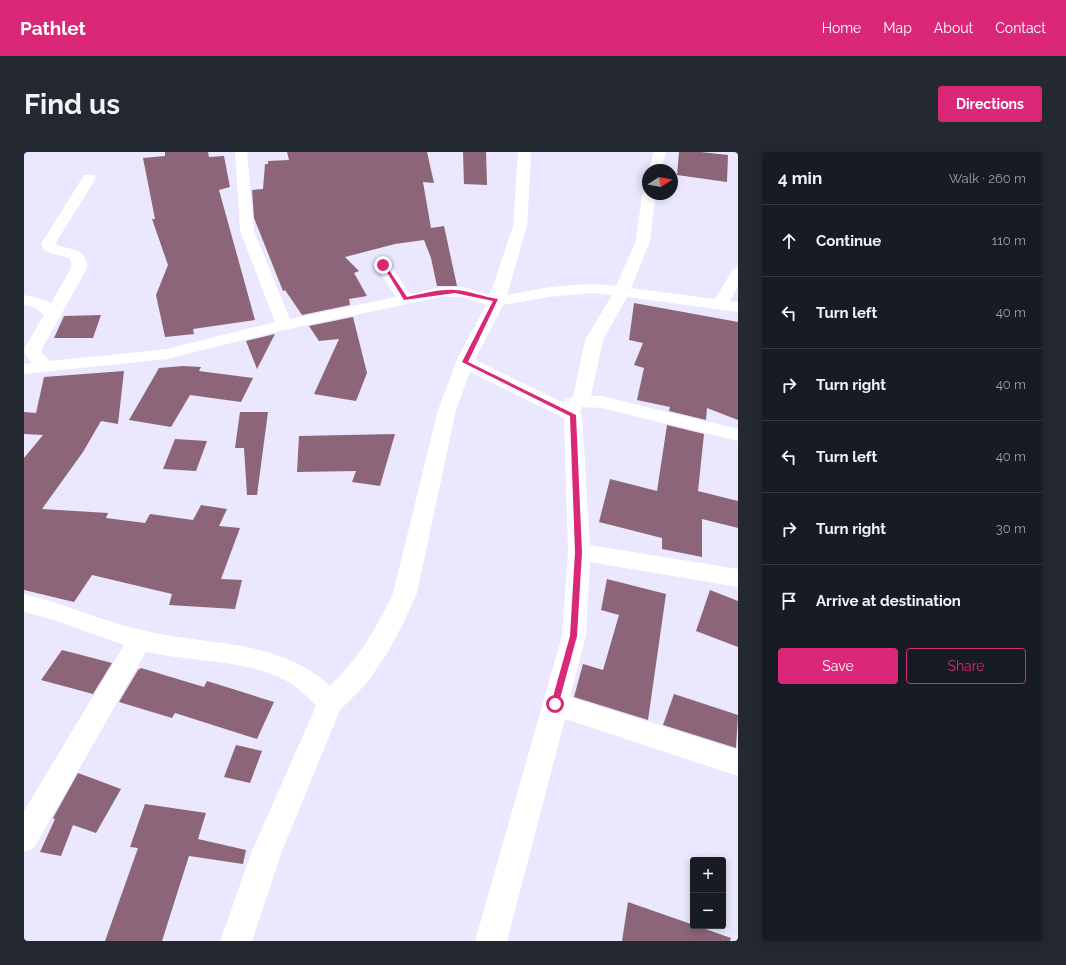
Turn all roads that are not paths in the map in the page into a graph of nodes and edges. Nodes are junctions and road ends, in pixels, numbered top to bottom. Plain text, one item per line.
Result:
1 (241, 152) edge
2 (524, 152) edge
3 (660, 152) edge
4 (656, 164) edge
5 (89, 178) dead end
6 (648, 200) edge
7 (383, 265) dead end
8 (738, 272) edge
9 (622, 291) junction
10 (406, 299) junction
11 (24, 300) edge
12 (496, 300) junction
13 (720, 304) junction
14 (738, 307) edge
15 (53, 314) junction
16 (284, 325) junction
17 (465, 362) junction
18 (46, 367) junction
19 (24, 369) edge
20 (577, 408) junction
21 (738, 435) edge
22 (578, 552) junction
23 (738, 578) edge
24 (24, 603) edge
25 (140, 640) junction
26 (330, 703) junction
27 (555, 704) junction
28 (738, 763) edge
29 (24, 838) edge
30 (236, 941) edge
31 (491, 941) edge

1 - 16 street
2 - 12 street
3 - 4 street
5 - 15 street
6 - 9 street
7 - 10 street
8 - 13 street
9 - 12 street
9 - 13 street
9 - 20 street
10 - 12 street
10 - 16 street
11 - 15 street
12 - 17 street
13 - 14 street
15 - 18 street
16 - 18 street
17 - 20 street
17 - 26 street
18 - 19 street
20 - 21 street
20 - 22 street
22 - 23 street
22 - 27 street
24 - 25 street
25 - 26 street
25 - 29 street
26 - 30 street
27 - 28 street
27 - 31 street

